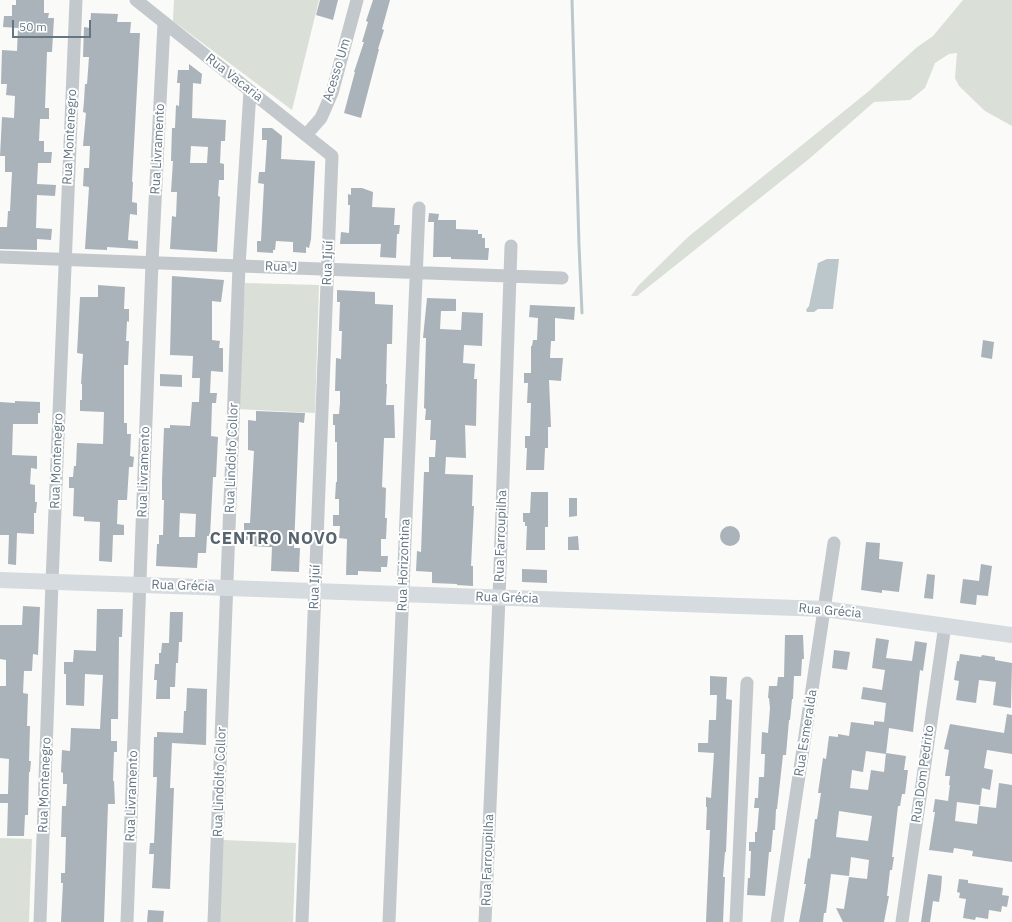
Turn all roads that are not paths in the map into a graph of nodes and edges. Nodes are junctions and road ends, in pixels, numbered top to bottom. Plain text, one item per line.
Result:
1 (76, 0) edge
2 (136, 0) edge
3 (357, 0) edge
4 (164, 23) junction
5 (250, 91) junction
6 (306, 135) junction
7 (332, 156) joint
8 (419, 208) dead end
9 (511, 246) dead end
10 (0, 257) edge
11 (65, 259) junction
12 (152, 262) junction
13 (239, 266) junction
14 (328, 269) junction
15 (415, 273) junction
16 (509, 276) junction
17 (562, 278) dead end
18 (834, 543) dead end
19 (0, 580) edge
20 (52, 582) junction
21 (140, 585) junction
22 (227, 588) junction
23 (315, 591) junction
24 (403, 594) junction
25 (499, 598) junction
26 (824, 609) junction
27 (945, 625) junction
28 (1012, 635) edge
29 (747, 683) dead end
30 (40, 922) edge
31 (127, 922) edge
32 (214, 922) edge
33 (302, 922) edge
34 (389, 922) edge
35 (485, 922) edge
36 (736, 922) edge
37 (777, 922) edge
38 (902, 922) edge

1 - 11 street, Rua Montenegro
2 - 4 street, Rua Vacaria
3 - 6 street, Acesso Um
4 - 5 street, Rua Vacaria
4 - 12 street, Rua Livramento
5 - 6 street, Rua Vacaria
5 - 13 street, Rua Lindolfo Collor
6 - 7 street, Rua Vacaria
7 - 14 street, Rua Ijuí
8 - 15 street, Rua Horizontina
9 - 16 street, Rua Farroupilha
10 - 11 street, Rua J
11 - 12 street, Rua J
11 - 20 street, Rua Montenegro
12 - 13 street, Rua J
12 - 21 street, Rua Livramento
13 - 14 street, Rua J
13 - 22 street, Rua Lindolfo Collor
14 - 15 street, Rua J
14 - 23 street, Rua Ijuí
15 - 16 street, Rua J
15 - 24 street, Rua Horizontina
16 - 17 street, Rua J
16 - 25 street, Rua Farroupilha
18 - 26 street, Rua Esmeralda
19 - 20 main road, Rua Grécia
20 - 21 main road, Rua Grécia
20 - 30 street, Rua Montenegro
21 - 22 main road, Rua Grécia
21 - 31 street, Rua Livramento
22 - 23 main road, Rua Grécia
22 - 32 street, Rua Lindolfo Collor
23 - 24 main road, Rua Grécia
23 - 33 street, Rua Ijuí
24 - 25 main road, Rua Grécia
24 - 34 street, Rua Horizontina
25 - 26 main road, Rua Grécia
25 - 35 street, Rua Farroupilha
26 - 27 main road, Rua Grécia
26 - 37 street, Rua Esmeralda
27 - 28 main road, Rua Grécia
27 - 38 street, Rua Dom Pedrito
29 - 36 street

